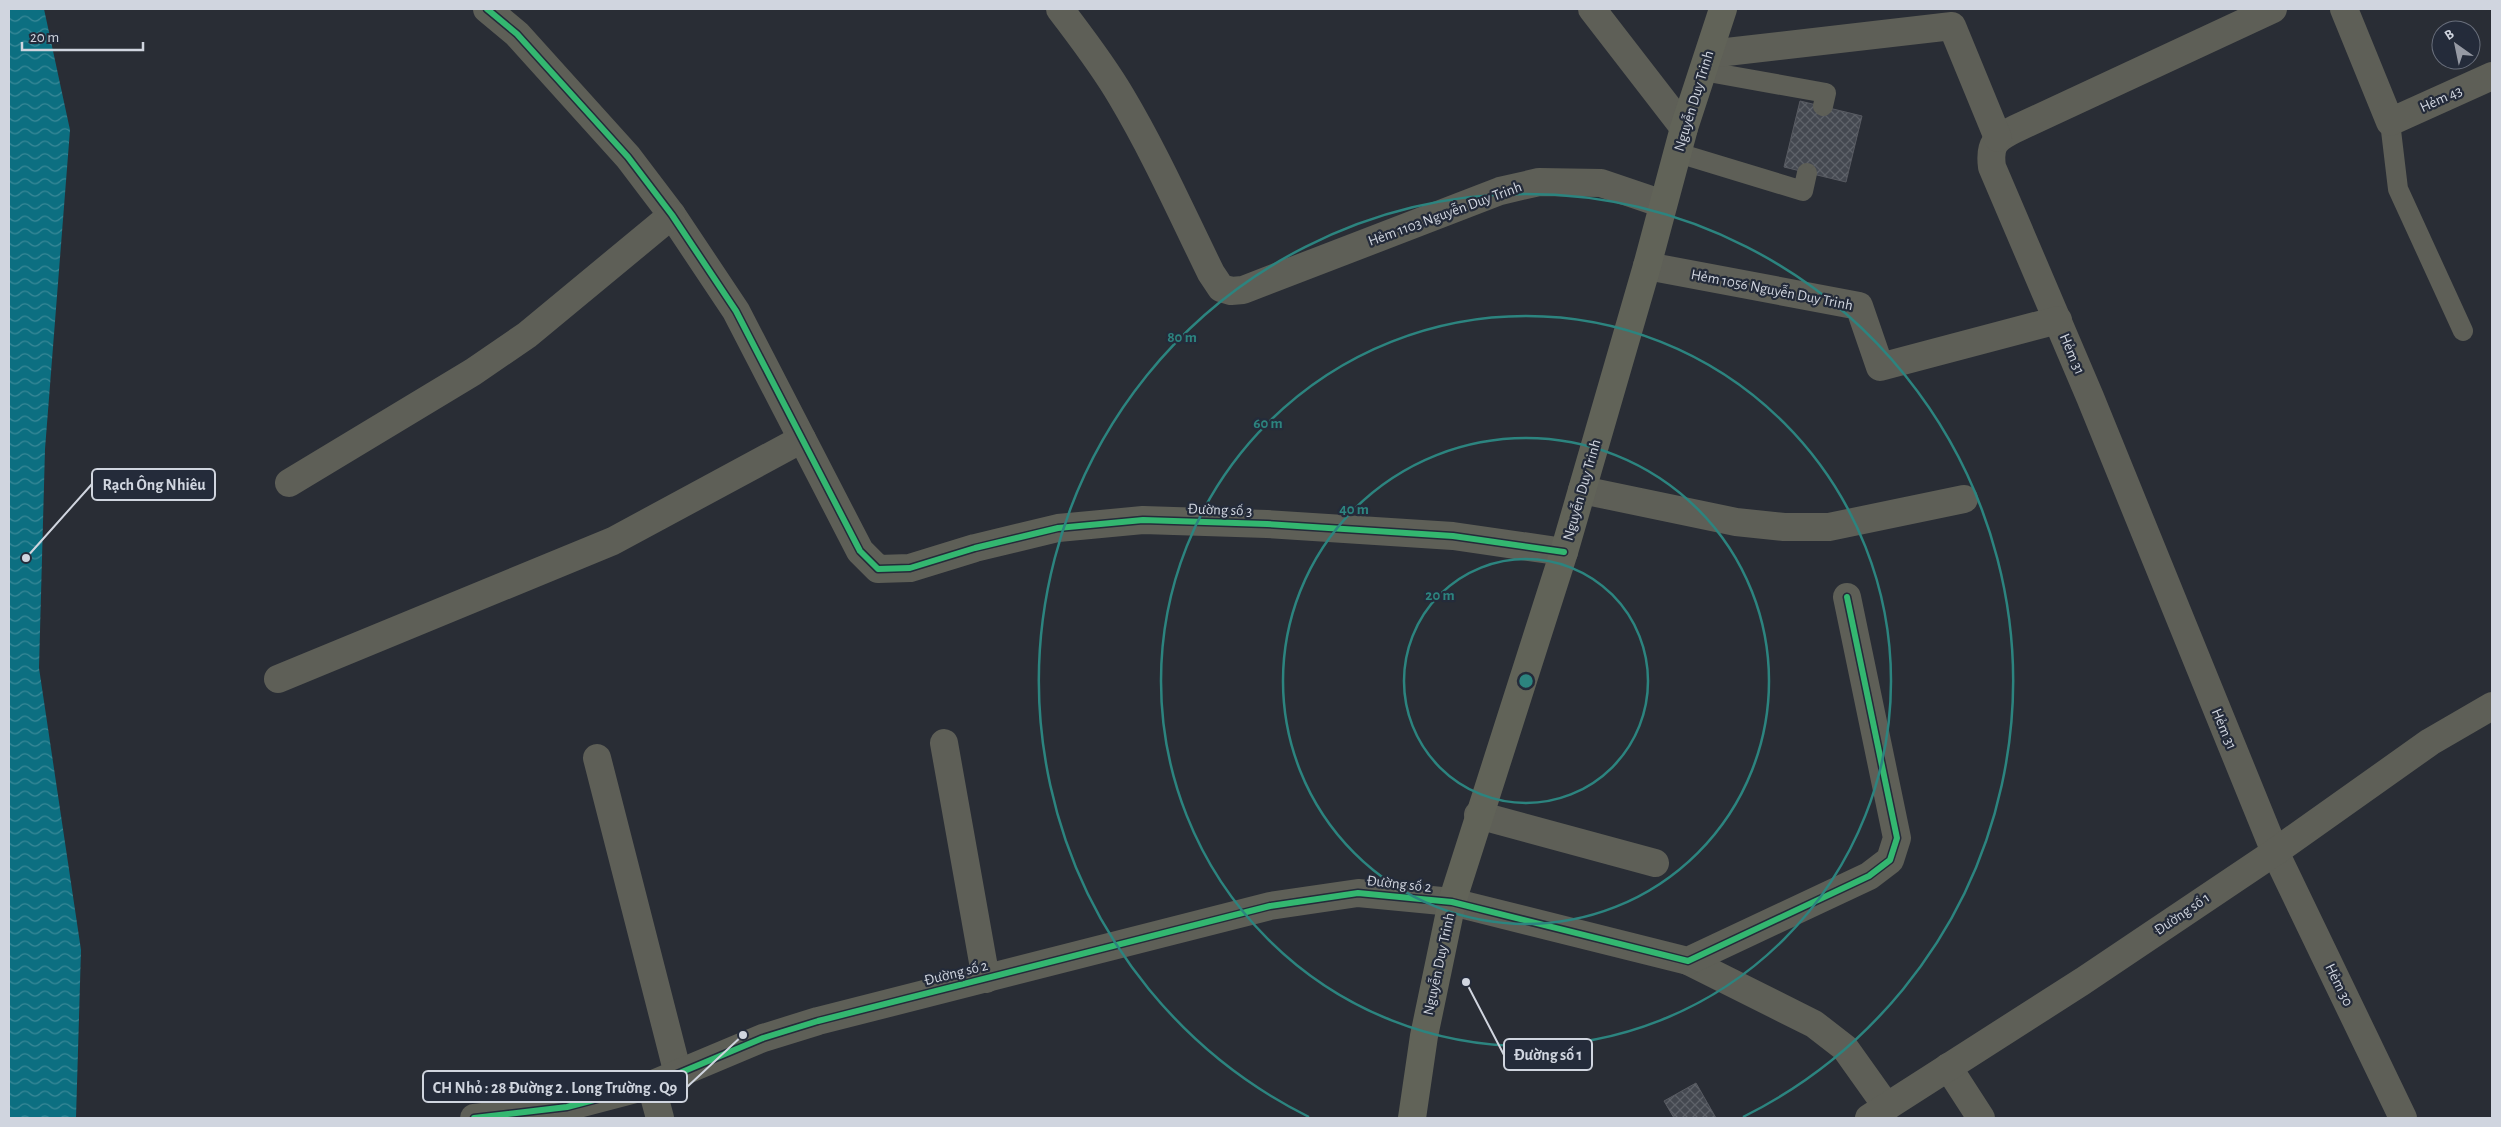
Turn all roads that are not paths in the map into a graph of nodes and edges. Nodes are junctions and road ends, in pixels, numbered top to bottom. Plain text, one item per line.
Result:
1 (487, 9) edge
2 (1060, 9) edge
3 (1592, 9) edge
4 (1723, 9) edge
5 (2273, 9) edge
6 (2344, 9) edge
7 (1706, 63) junction
8 (2492, 76) edge
9 (1823, 106) dead end
10 (2390, 122) junction
11 (1998, 138) junction
12 (1681, 140) junction
13 (1807, 173) dead end
14 (1663, 204) junction
15 (672, 215) junction
16 (1647, 266) junction
17 (2058, 320) junction
18 (2463, 331) dead end
19 (802, 439) junction
20 (289, 483) dead end
21 (1582, 490) junction
22 (1964, 499) dead end
23 (1564, 552) junction
24 (1847, 597) dead end
25 (278, 680) dead end
26 (2492, 706) edge
27 (944, 743) dead end
28 (597, 758) dead end
29 (1478, 815) junction
30 (2275, 852) junction
31 (1655, 863) dead end
32 (1452, 902) junction
33 (1688, 961) junction
34 (986, 979) junction
35 (1948, 1067) junction
36 (678, 1074) junction
37 (651, 1085) junction
38 (1878, 1112) edge
39 (514, 1116) edge
40 (474, 1118) edge
41 (660, 1118) edge
42 (1412, 1118) edge
43 (1981, 1118) edge
44 (2403, 1118) edge

1 - 15 street
2 - 14 street, Hẻm 1103 Nguyễn Duy Trinh
3 - 12 street
4 - 7 main road, Nguyễn Duy Trinh
5 - 11 street
6 - 10 street
7 - 9 lane
7 - 11 street
7 - 12 main road, Nguyễn Duy Trinh
8 - 10 street, Hẻm 43
10 - 18 lane
11 - 17 street, Hẻm 31
12 - 13 lane
12 - 14 main road, Nguyễn Duy Trinh
14 - 16 main road, Nguyễn Duy Trinh
15 - 19 street
15 - 20 street
16 - 17 street, Hẻm 1056 Nguyễn Duy Trinh
16 - 21 main road, Nguyễn Duy Trinh
17 - 30 street, Hẻm 31
19 - 23 street, Đường số 3
19 - 25 street
21 - 22 street
21 - 23 main road, Nguyễn Duy Trinh
23 - 29 main road, Nguyễn Duy Trinh
24 - 33 street
26 - 30 street, Đường số 1
27 - 34 street
28 - 36 street
29 - 31 street
29 - 32 main road, Nguyễn Duy Trinh
30 - 35 street, Đường số 1
30 - 44 street, Hẻm 30
32 - 33 street, Đường số 2
32 - 34 street, Đường số 2
32 - 42 main road, Nguyễn Duy Trinh
33 - 38 street, Đường số 2
34 - 36 street, Đường số 2
35 - 38 street, Đường số 1
35 - 43 street
36 - 37 street, Đường số 2
37 - 39 street, Đường số 2
37 - 41 street
39 - 40 street, Đường số 2

